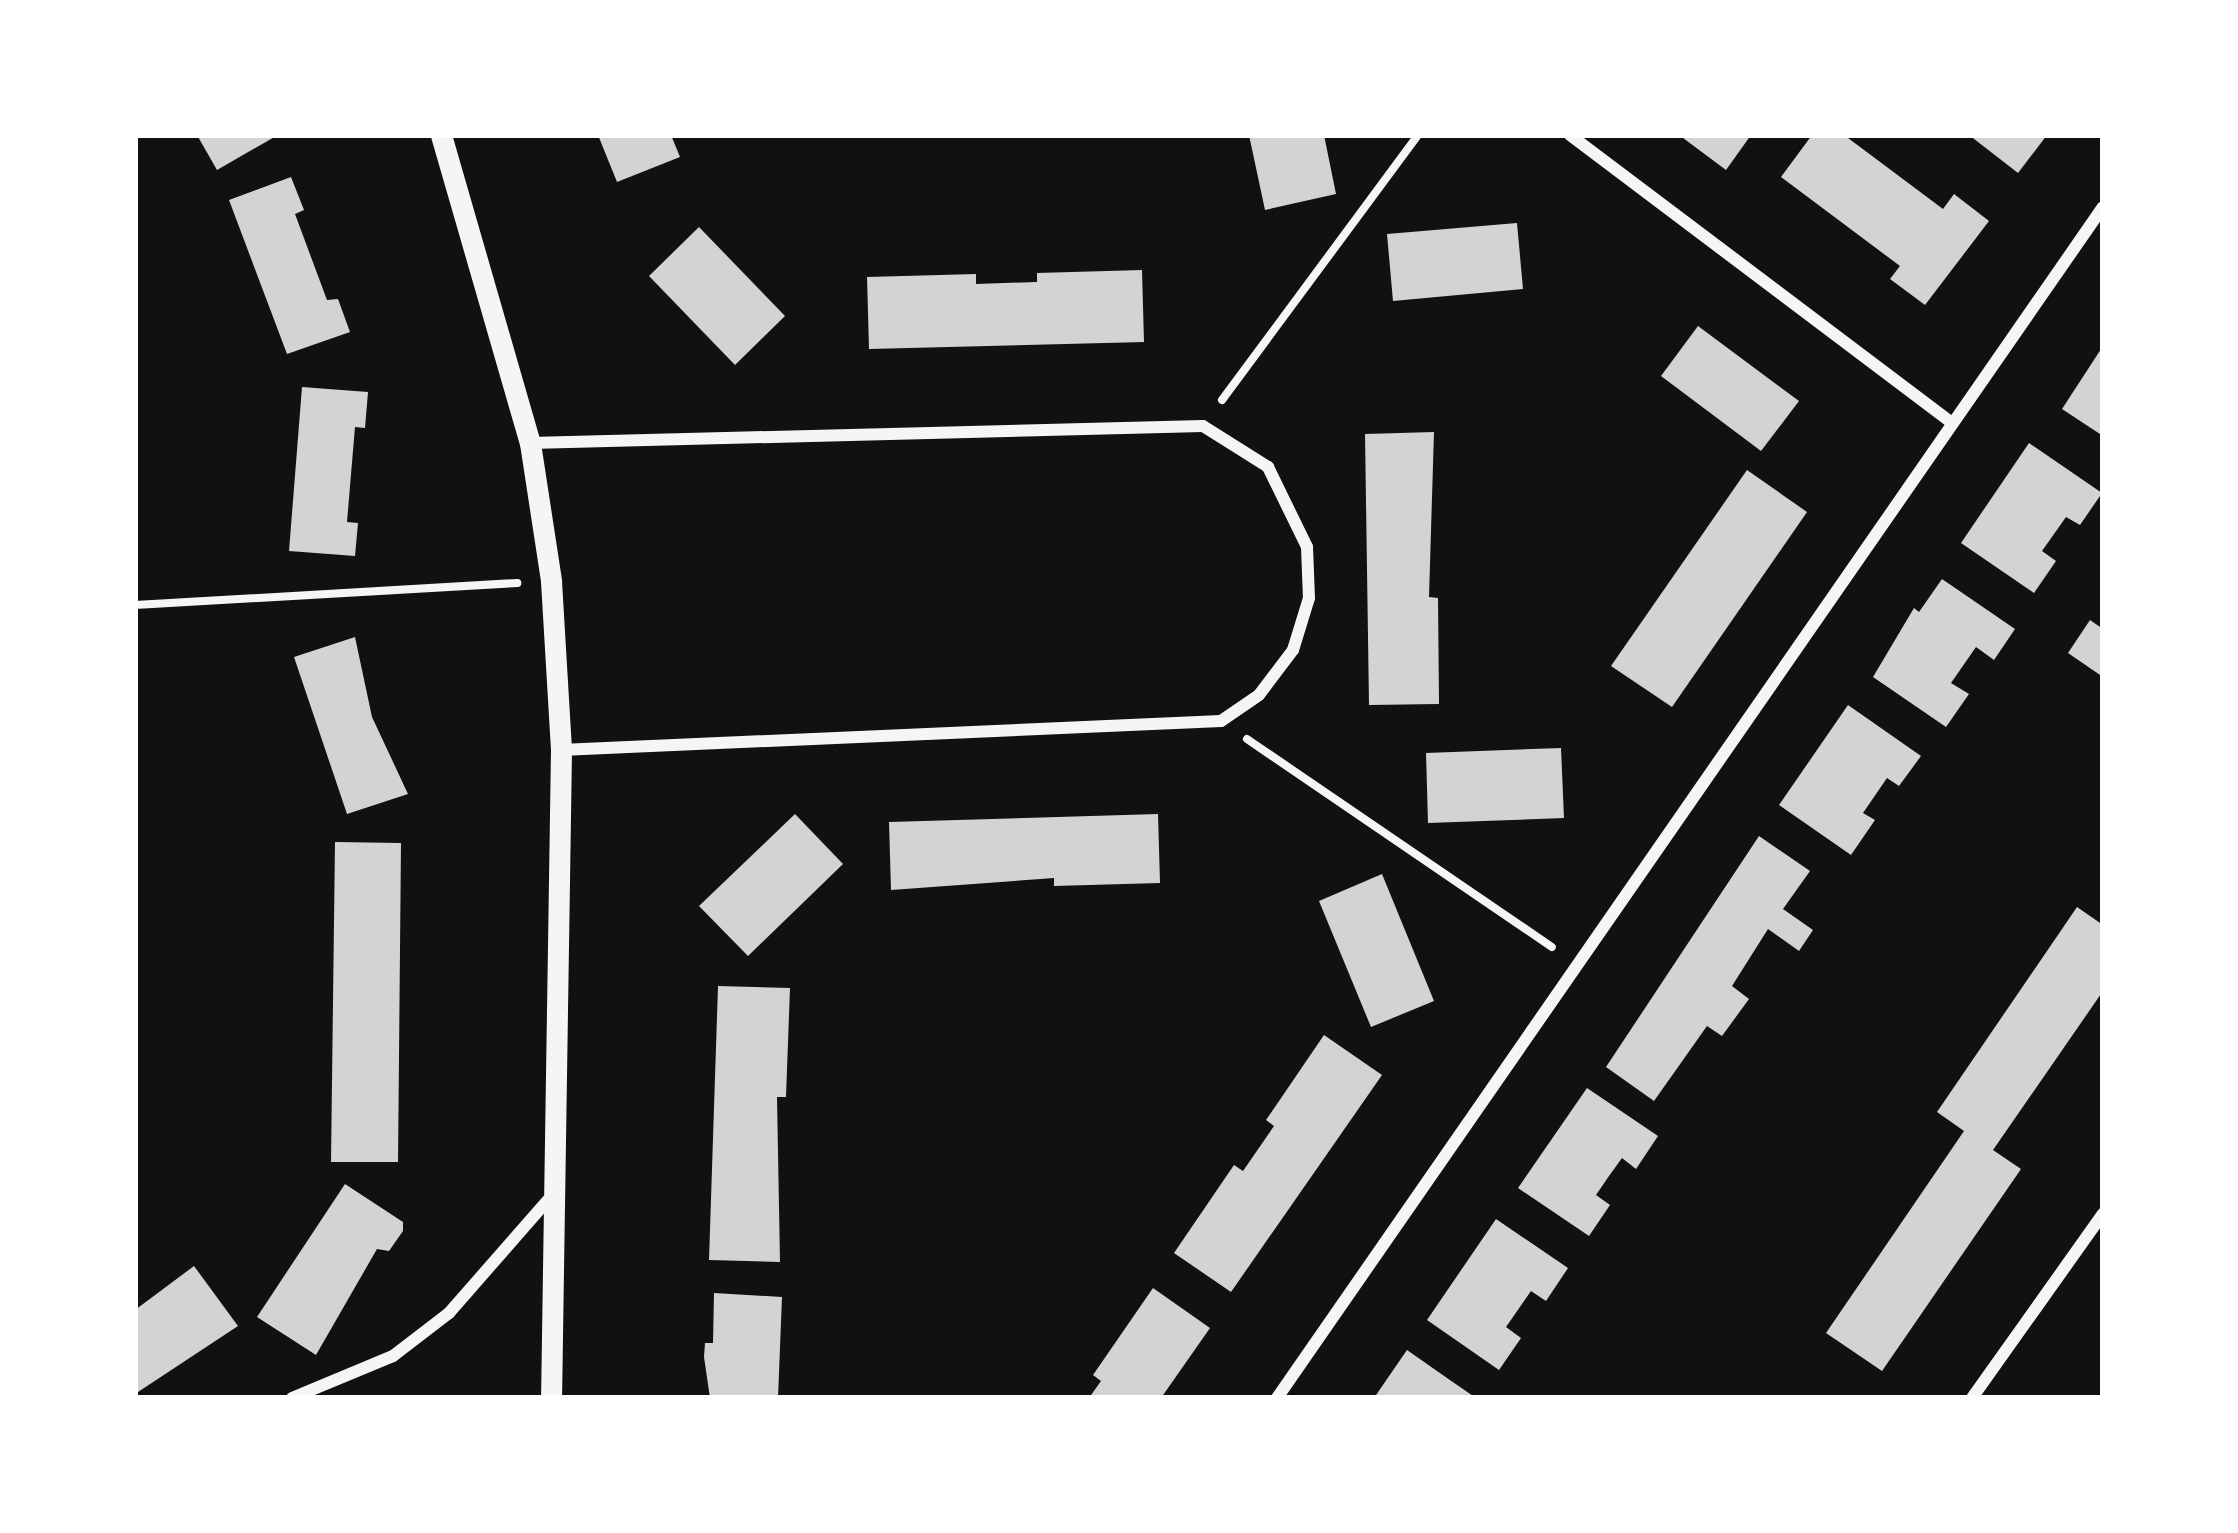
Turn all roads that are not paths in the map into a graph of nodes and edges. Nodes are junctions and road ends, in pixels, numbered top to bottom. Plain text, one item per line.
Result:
1 (441, 135) edge
2 (1570, 135) edge
3 (2103, 207) edge
4 (1952, 422) junction
5 (530, 443) junction
6 (561, 750) junction
7 (548, 1200) junction
8 (2103, 1214) edge
9 (292, 1398) edge
10 (550, 1398) edge
11 (1277, 1398) edge
12 (1972, 1398) edge

1 - 5 street
2 - 4 street
3 - 4 street
4 - 11 street
5 - 6 street
5 - 6 street
6 - 7 street
7 - 9 street
7 - 10 street
8 - 12 street

